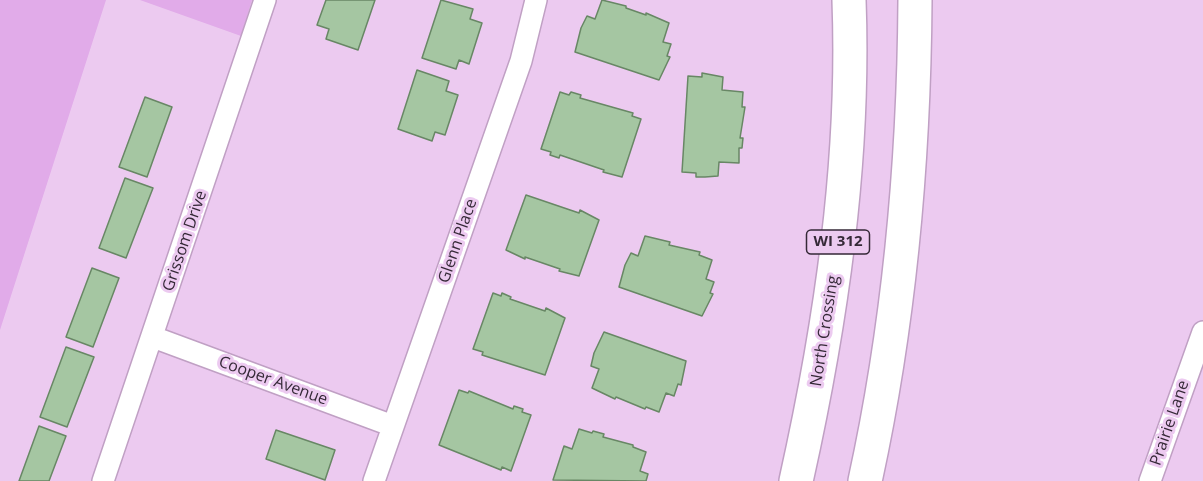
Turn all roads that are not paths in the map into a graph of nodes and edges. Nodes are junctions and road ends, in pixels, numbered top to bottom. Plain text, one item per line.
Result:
1 (265, 0) edge
2 (536, 0) edge
3 (849, 0) edge
4 (915, 0) edge
5 (1203, 332) edge
6 (153, 337) junction
7 (393, 426) junction
8 (103, 481) edge
9 (374, 481) edge
10 (796, 481) edge
11 (865, 481) edge
12 (1150, 481) edge

1 - 6 street, Grissom Drive
2 - 7 street, Glenn Place
3 - 10 main road, North Crossing / WI 312
4 - 11 main road
5 - 12 street, Prairie Lane
6 - 7 street, Cooper Avenue
6 - 8 street, Grissom Drive
7 - 9 street, Glenn Place

